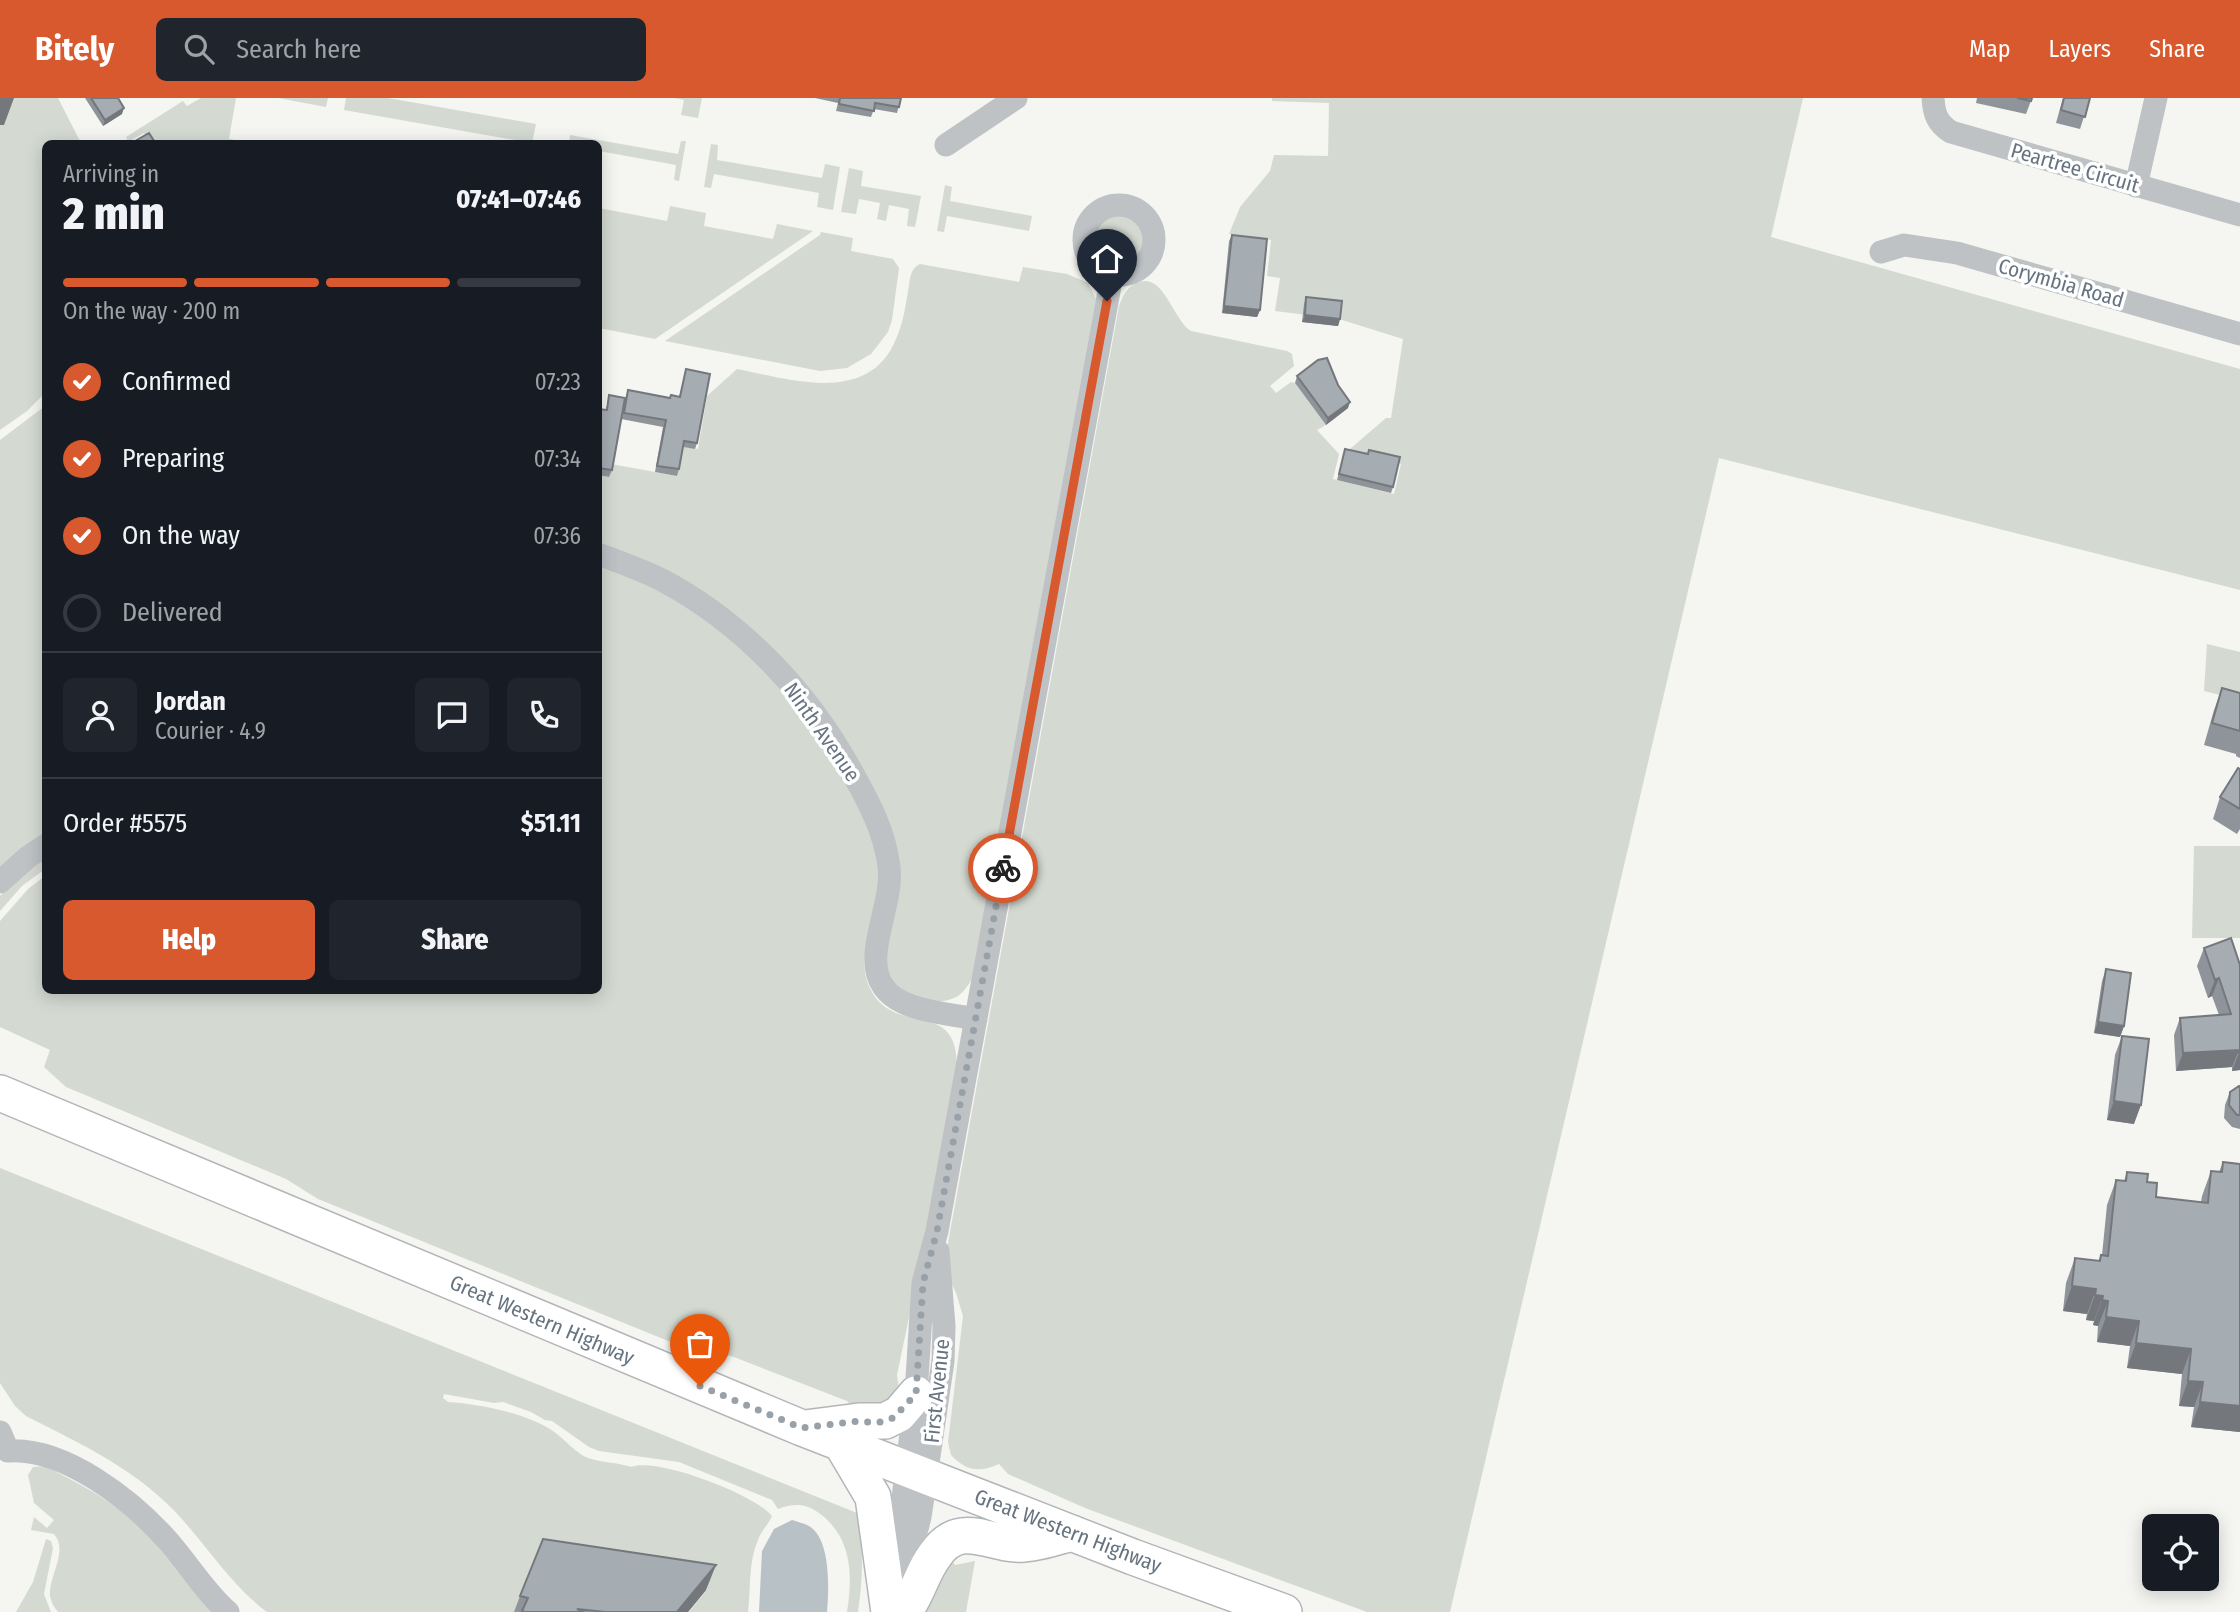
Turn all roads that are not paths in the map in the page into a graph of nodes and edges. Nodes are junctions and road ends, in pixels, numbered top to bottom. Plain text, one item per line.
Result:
1 (1016, 98) edge
2 (1934, 98) edge
3 (2156, 98) edge
4 (946, 145) dead end
5 (2136, 186) junction
6 (2240, 215) edge
7 (1881, 252) dead end
8 (1112, 275) dead end
9 (2240, 334) edge
10 (602, 556) edge
11 (42, 848) edge
12 (0, 882) edge
13 (976, 1019) junction
14 (0, 1093) edge
15 (937, 1231) junction
16 (916, 1394) junction
17 (802, 1428) junction
18 (4, 1442) edge
19 (841, 1443) junction
20 (917, 1474) junction
21 (1072, 1533) junction
22 (228, 1612) edge
23 (888, 1612) edge
24 (894, 1612) edge
25 (904, 1612) edge
26 (1284, 1612) edge

1 - 4 street
2 - 5 street, Peartree Circuit
3 - 5 street
5 - 6 street, Peartree Circuit
7 - 9 street, Corymbia Road
8 - 13 street, First Avenue
10 - 13 street, Ninth Avenue
11 - 12 street
13 - 15 street, First Avenue
14 - 17 highway, Great Western Highway
15 - 16 street, First Avenue
15 - 20 street, First Avenue
16 - 17 highway
16 - 20 street, First Avenue
17 - 19 highway, Great Western Highway
18 - 22 street
19 - 20 highway, Great Western Highway
19 - 23 highway
20 - 21 highway, Great Western Highway
20 - 24 street, First Avenue
21 - 25 highway
21 - 26 highway, Great Western Highway

